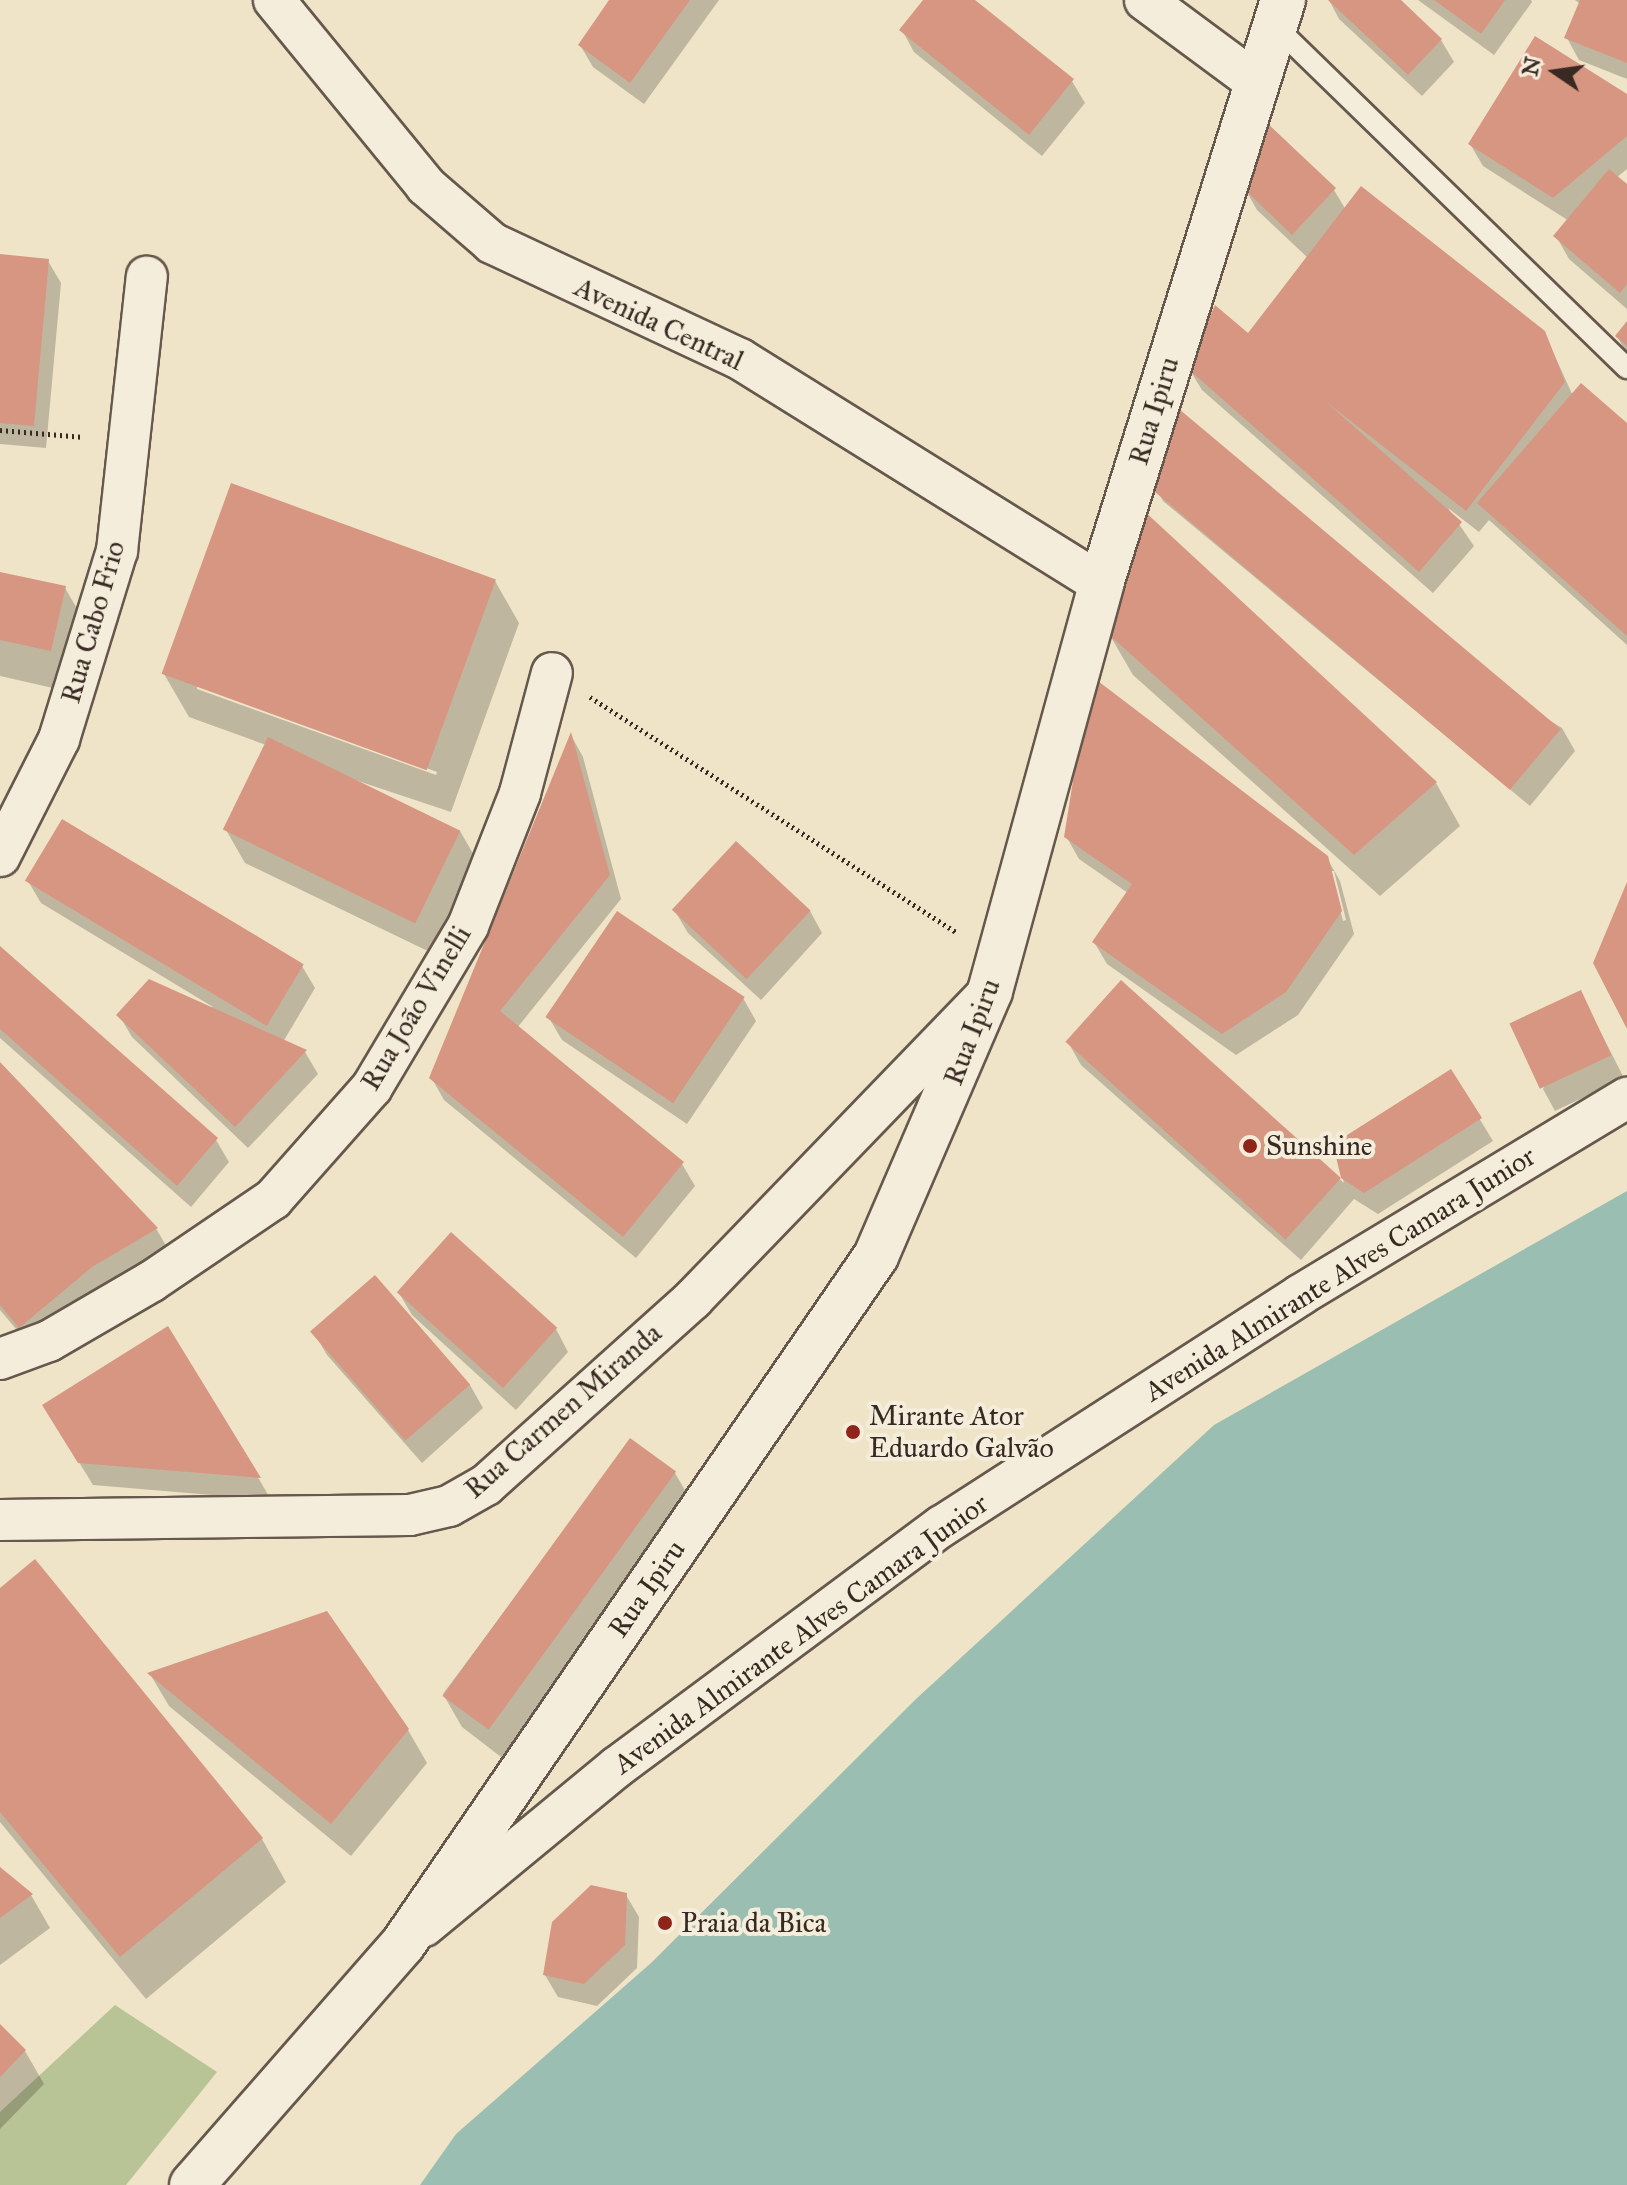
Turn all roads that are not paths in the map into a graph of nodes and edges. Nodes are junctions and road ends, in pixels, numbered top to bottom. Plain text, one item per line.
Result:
1 (274, 0) edge
2 (1145, 0) edge
3 (1279, 13) edge
4 (1257, 83) junction
5 (147, 277) dead end
6 (1627, 368) edge
7 (1101, 584) junction
8 (552, 673) road end
9 (0, 856) edge
10 (995, 976) junction
11 (1627, 1098) edge
12 (0, 1359) edge
13 (0, 1520) edge
14 (403, 1944) junction
15 (192, 2185) edge

1 - 7 street, Avenida Central
2 - 4 street
3 - 4 street, Rua Ipiru
3 - 6 lane
4 - 7 street, Rua Ipiru
5 - 9 street, Rua Cabo Frio
7 - 10 street, Rua Ipiru
8 - 12 street, Rua João Vinelli
10 - 13 street, Rua Carmen Miranda
10 - 14 street, Rua Ipiru
11 - 14 street, Avenida Almirante Alves Camara Junior
14 - 15 street

